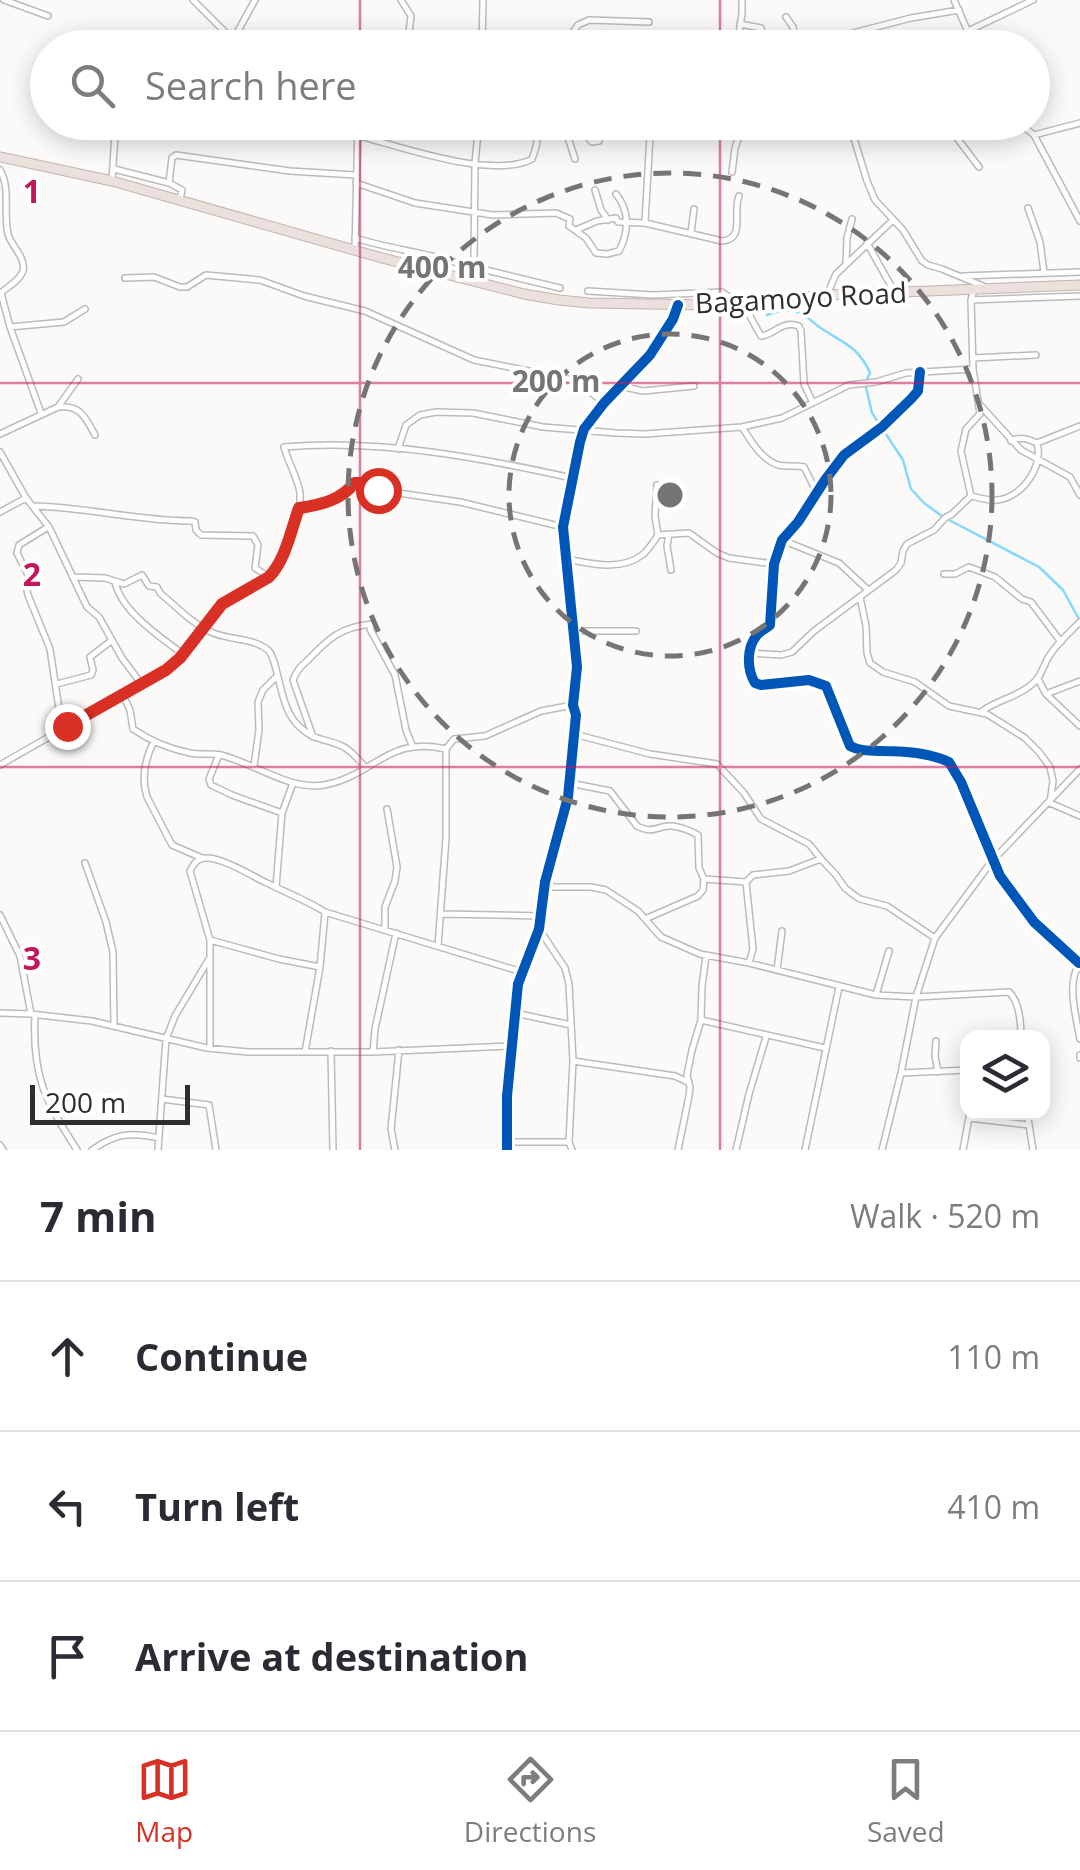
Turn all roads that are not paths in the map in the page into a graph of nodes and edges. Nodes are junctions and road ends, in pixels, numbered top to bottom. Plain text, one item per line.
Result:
1 (4, 0) edge
2 (193, 0) edge
3 (255, 0) edge
4 (401, 0) edge
5 (483, 0) edge
6 (742, 0) edge
7 (954, 0) edge
8 (1034, 0) edge
9 (959, 10) junction
10 (48, 16) dead end
11 (786, 17) dead end
12 (649, 22) dead end
13 (740, 24) junction
14 (223, 30) edge
15 (238, 30) edge
16 (409, 30) edge
17 (482, 30) edge
18 (575, 30) edge
19 (739, 30) edge
20 (762, 30) edge
21 (792, 30) edge
22 (864, 30) edge
23 (968, 30) edge
24 (970, 30) edge
25 (1078, 125) edge
26 (1050, 131) edge
27 (116, 140) edge
28 (359, 140) edge
29 (373, 140) edge
30 (478, 140) edge
31 (537, 140) edge
32 (569, 140) edge
33 (590, 140) edge
34 (650, 140) edge
35 (738, 140) edge
36 (854, 140) edge
37 (959, 140) edge
38 (1037, 140) edge
39 (599, 141) dead end
40 (0, 157) edge
41 (575, 159) dead end
42 (476, 163) junction
43 (979, 167) dead end
44 (0, 170) edge
45 (114, 170) junction
46 (732, 172) dead end
47 (356, 179) junction
48 (112, 181) junction
49 (169, 183) junction
50 (595, 190) dead end
51 (616, 194) dead end
52 (739, 196) dead end
53 (180, 200) junction
54 (2, 208) edge
55 (1028, 208) dead end
56 (694, 209) dead end
57 (475, 212) junction
58 (852, 219) dead end
59 (608, 220) junction
60 (893, 220) junction
61 (625, 221) junction
62 (1080, 222) edge
63 (646, 223) junction
64 (576, 230) junction
65 (691, 233) junction
66 (356, 238) junction
67 (867, 243) junction
68 (355, 250) junction
69 (846, 264) junction
70 (473, 268) junction
71 (1044, 272) junction
72 (1080, 272) edge
73 (959, 276) junction
74 (126, 278) dead end
75 (471, 280) junction
76 (1080, 285) edge
77 (560, 288) dead end
78 (990, 289) junction
79 (588, 291) dead end
80 (0, 293) edge
81 (895, 293) junction
82 (973, 295) junction
83 (827, 296) junction
84 (1080, 296) edge
85 (654, 300) junction
86 (739, 302) junction
87 (678, 305) junction
88 (84, 309) dead end
89 (10, 327) junction
90 (1036, 356) dead end
91 (973, 358) junction
92 (974, 370) junction
93 (920, 372) junction
94 (78, 379) dead end
95 (620, 386) junction
96 (694, 386) dead end
97 (604, 403) junction
98 (812, 404) junction
99 (979, 405) junction
100 (58, 407) junction
101 (41, 413) junction
102 (1080, 426) edge
103 (742, 427) junction
104 (584, 429) junction
105 (0, 434) edge
106 (95, 434) dead end
107 (1011, 441) junction
108 (1037, 444) junction
109 (398, 448) junction
110 (0, 452) edge
111 (1039, 461) junction
112 (1080, 472) edge
113 (1070, 477) junction
114 (572, 478) junction
115 (656, 485) dead end
116 (816, 492) junction
117 (1080, 495) edge
118 (972, 496) junction
119 (26, 498) junction
120 (33, 506) junction
121 (299, 508) junction
122 (0, 512) edge
123 (48, 527) junction
124 (563, 527) junction
125 (658, 534) junction
126 (669, 534) junction
127 (782, 540) junction
128 (567, 560) junction
129 (774, 564) junction
130 (671, 570) dead end
131 (944, 574) dead end
132 (74, 576) junction
133 (269, 577) junction
134 (115, 581) junction
135 (868, 590) junction
136 (860, 597) junction
137 (1080, 622) edge
138 (202, 628) junction
139 (574, 630) junction
140 (636, 631) dead end
141 (111, 640) junction
142 (1061, 642) junction
143 (750, 653) junction
144 (184, 654) junction
145 (277, 677) junction
146 (1038, 680) junction
147 (1080, 681) edge
148 (141, 683) junction
149 (56, 684) junction
150 (1046, 694) junction
151 (124, 695) junction
152 (573, 705) junction
153 (981, 712) junction
154 (67, 726) junction
155 (1080, 726) edge
156 (574, 734) junction
157 (313, 738) junction
158 (154, 741) junction
159 (412, 745) junction
160 (446, 748) junction
161 (218, 755) junction
162 (0, 765) edge
163 (254, 766) junction
164 (366, 767) junction
165 (1080, 769) edge
166 (570, 782) junction
167 (293, 783) junction
168 (1050, 802) junction
169 (388, 810) dead end
170 (282, 813) junction
171 (1080, 816) edge
172 (202, 858) junction
173 (822, 860) junction
174 (992, 861) junction
175 (85, 863) dead end
176 (704, 879) junction
177 (545, 882) junction
178 (746, 882) junction
179 (276, 887) junction
180 (325, 912) junction
181 (442, 914) junction
182 (0, 915) edge
183 (541, 916) junction
184 (645, 919) junction
185 (540, 928) junction
186 (385, 930) junction
187 (782, 931) dead end
188 (396, 933) junction
189 (936, 938) junction
190 (210, 940) junction
191 (438, 946) junction
192 (889, 950) dead end
193 (706, 956) junction
194 (210, 957) junction
195 (748, 962) junction
196 (1080, 963) edge
197 (320, 968) junction
198 (777, 970) junction
199 (522, 972) junction
200 (839, 987) junction
201 (876, 995) junction
202 (916, 997) junction
203 (0, 1013) edge
204 (515, 1013) junction
205 (33, 1015) junction
206 (701, 1020) junction
207 (570, 1025) junction
208 (114, 1026) junction
209 (1020, 1030) edge
210 (766, 1036) junction
211 (166, 1038) junction
212 (1080, 1039) edge
213 (936, 1040) dead end
214 (510, 1046) junction
215 (210, 1048) junction
216 (825, 1048) junction
217 (332, 1050) junction
218 (399, 1050) junction
219 (305, 1052) junction
220 (373, 1052) junction
221 (573, 1061) junction
222 (960, 1071) edge
223 (938, 1072) junction
224 (902, 1073) junction
225 (688, 1082) junction
226 (162, 1099) junction
227 (969, 1120) edge
228 (999, 1120) edge
229 (1028, 1120) edge
230 (1028, 1125) junction
231 (159, 1138) junction
232 (507, 1146) edge
233 (571, 1146) edge
234 (77, 1150) edge
235 (92, 1150) edge
236 (158, 1150) edge
237 (216, 1150) edge
238 (333, 1150) edge
239 (395, 1150) edge
240 (678, 1150) edge
241 (736, 1150) edge
242 (805, 1150) edge
243 (882, 1150) edge
244 (963, 1150) edge
245 (1033, 1150) edge

1 - 10 street
2 - 14 street
3 - 15 street
4 - 16 street
5 - 17 street
6 - 13 street
7 - 9 street
8 - 24 street
9 - 22 street
9 - 23 street
11 - 21 street
12 - 18 street
13 - 19 street
13 - 20 street
25 - 26 street
27 - 45 street
28 - 47 street
29 - 42 street
30 - 42 street
31 - 42 street
32 - 41 street
33 - 39 street
34 - 63 street
35 - 46 street
36 - 60 street
37 - 43 street
38 - 62 street
40 - 48 highway, Bagamoyo Road
42 - 57 street
44 - 54 street
45 - 48 street
45 - 49 street
47 - 49 street
47 - 57 street
47 - 66 street
48 - 53 highway, Bagamoyo Road
49 - 53 street
50 - 59 street
51 - 61 street
52 - 65 street
53 - 68 highway, Bagamoyo Road
54 - 80 street
55 - 71 street
56 - 65 street
57 - 64 street
57 - 70 street
58 - 69 street
59 - 61 street
59 - 64 street
60 - 67 street
60 - 73 street
61 - 63 street
61 - 64 street
63 - 65 street
66 - 68 street
66 - 70 street
67 - 69 street
67 - 81 street
68 - 75 highway, Bagamoyo Road
69 - 83 street
70 - 75 street
70 - 77 street
71 - 72 street
71 - 73 street
73 - 78 street
74 - 97 street
75 - 85 highway, Bagamoyo Road
76 - 78 highway, Bagamoyo Road
78 - 82 highway, Bagamoyo Road
79 - 85 street
80 - 89 street
81 - 82 highway, Bagamoyo Road
81 - 83 highway, Bagamoyo Road
82 - 84 street
82 - 91 street
83 - 86 highway, Bagamoyo Road
85 - 86 street
85 - 87 highway, Bagamoyo Road
86 - 87 highway, Bagamoyo Road
86 - 98 street
87 - 95 street
88 - 89 street
89 - 101 street
90 - 91 street
91 - 92 street
92 - 93 street
92 - 99 street
93 - 98 street
93 - 116 street
94 - 100 street
95 - 96 street
95 - 97 street
97 - 104 street
98 - 103 street
99 - 107 street
99 - 118 street
100 - 101 street
100 - 106 street
101 - 105 street
102 - 108 street
103 - 104 street
103 - 116 street
104 - 109 street
104 - 114 street
107 - 108 street
107 - 111 street
108 - 111 street
109 - 114 street
109 - 121 street
110 - 119 street
111 - 113 street
111 - 118 street
112 - 113 street
113 - 117 street
114 - 124 street
115 - 125 street
116 - 127 street
118 - 135 street
119 - 120 street
119 - 122 street
120 - 123 street
120 - 133 street
121 - 124 street
121 - 133 street
123 - 132 street
123 - 149 street
124 - 128 street
125 - 126 street
125 - 128 street
126 - 129 street
126 - 130 street
127 - 129 street
127 - 135 street
128 - 139 street
129 - 143 street
131 - 142 street
132 - 134 street
132 - 141 street
133 - 138 street
134 - 138 street
134 - 144 street
135 - 136 street
136 - 143 street
136 - 153 street
137 - 142 street
138 - 144 street
138 - 145 street
139 - 140 street
139 - 152 street
141 - 148 street
141 - 149 street
142 - 146 street
143 - 174 street
144 - 148 street
145 - 157 street
145 - 163 street
146 - 150 street
146 - 153 street
147 - 150 street
148 - 151 street
149 - 154 street
150 - 155 street
151 - 154 street
151 - 158 street
152 - 156 street
152 - 160 street
153 - 168 street
154 - 162 street
156 - 166 street
156 - 173 street
157 - 159 street
157 - 164 street
158 - 161 street
158 - 172 street
159 - 160 street
159 - 164 street
160 - 181 street
161 - 163 street
161 - 170 street
163 - 167 street
164 - 167 street
165 - 168 street
166 - 176 street
166 - 177 street
167 - 170 street
168 - 171 street
168 - 174 street
169 - 186 street
170 - 179 street
172 - 179 street
172 - 190 street
173 - 178 street
173 - 189 street
174 - 189 street
174 - 196 street
175 - 208 street
176 - 178 street
176 - 184 street
177 - 183 street
177 - 184 street
178 - 195 street
179 - 180 street
180 - 186 street
180 - 197 street
181 - 183 street
181 - 191 street
182 - 205 street
183 - 185 street
184 - 193 street
185 - 199 street
185 - 207 street
186 - 188 street
187 - 198 street
188 - 191 street
188 - 220 street
189 - 202 street
190 - 194 street
190 - 197 street
191 - 199 street
192 - 201 street
193 - 195 street
193 - 206 street
194 - 211 street
194 - 215 street
195 - 198 street
196 - 212 street
197 - 219 street
198 - 200 street
199 - 204 street
200 - 201 street
200 - 216 street
201 - 202 street
202 - 209 street
202 - 224 street
203 - 205 street
204 - 207 street
204 - 214 street
205 - 208 street
205 - 234 street
206 - 210 street
206 - 225 street
207 - 221 street
208 - 211 street
210 - 216 street
210 - 241 street
211 - 215 street
211 - 226 street
213 - 223 street
214 - 218 street
214 - 232 street
215 - 219 street
216 - 242 street
217 - 219 street
217 - 220 street
217 - 238 street
218 - 220 street
218 - 239 street
221 - 225 street
221 - 233 street
222 - 223 street
223 - 224 street
224 - 243 street
225 - 240 street
226 - 231 street
226 - 237 street
227 - 244 street
228 - 230 street
229 - 230 street
230 - 245 street
231 - 235 street
231 - 236 street
232 - 233 street

